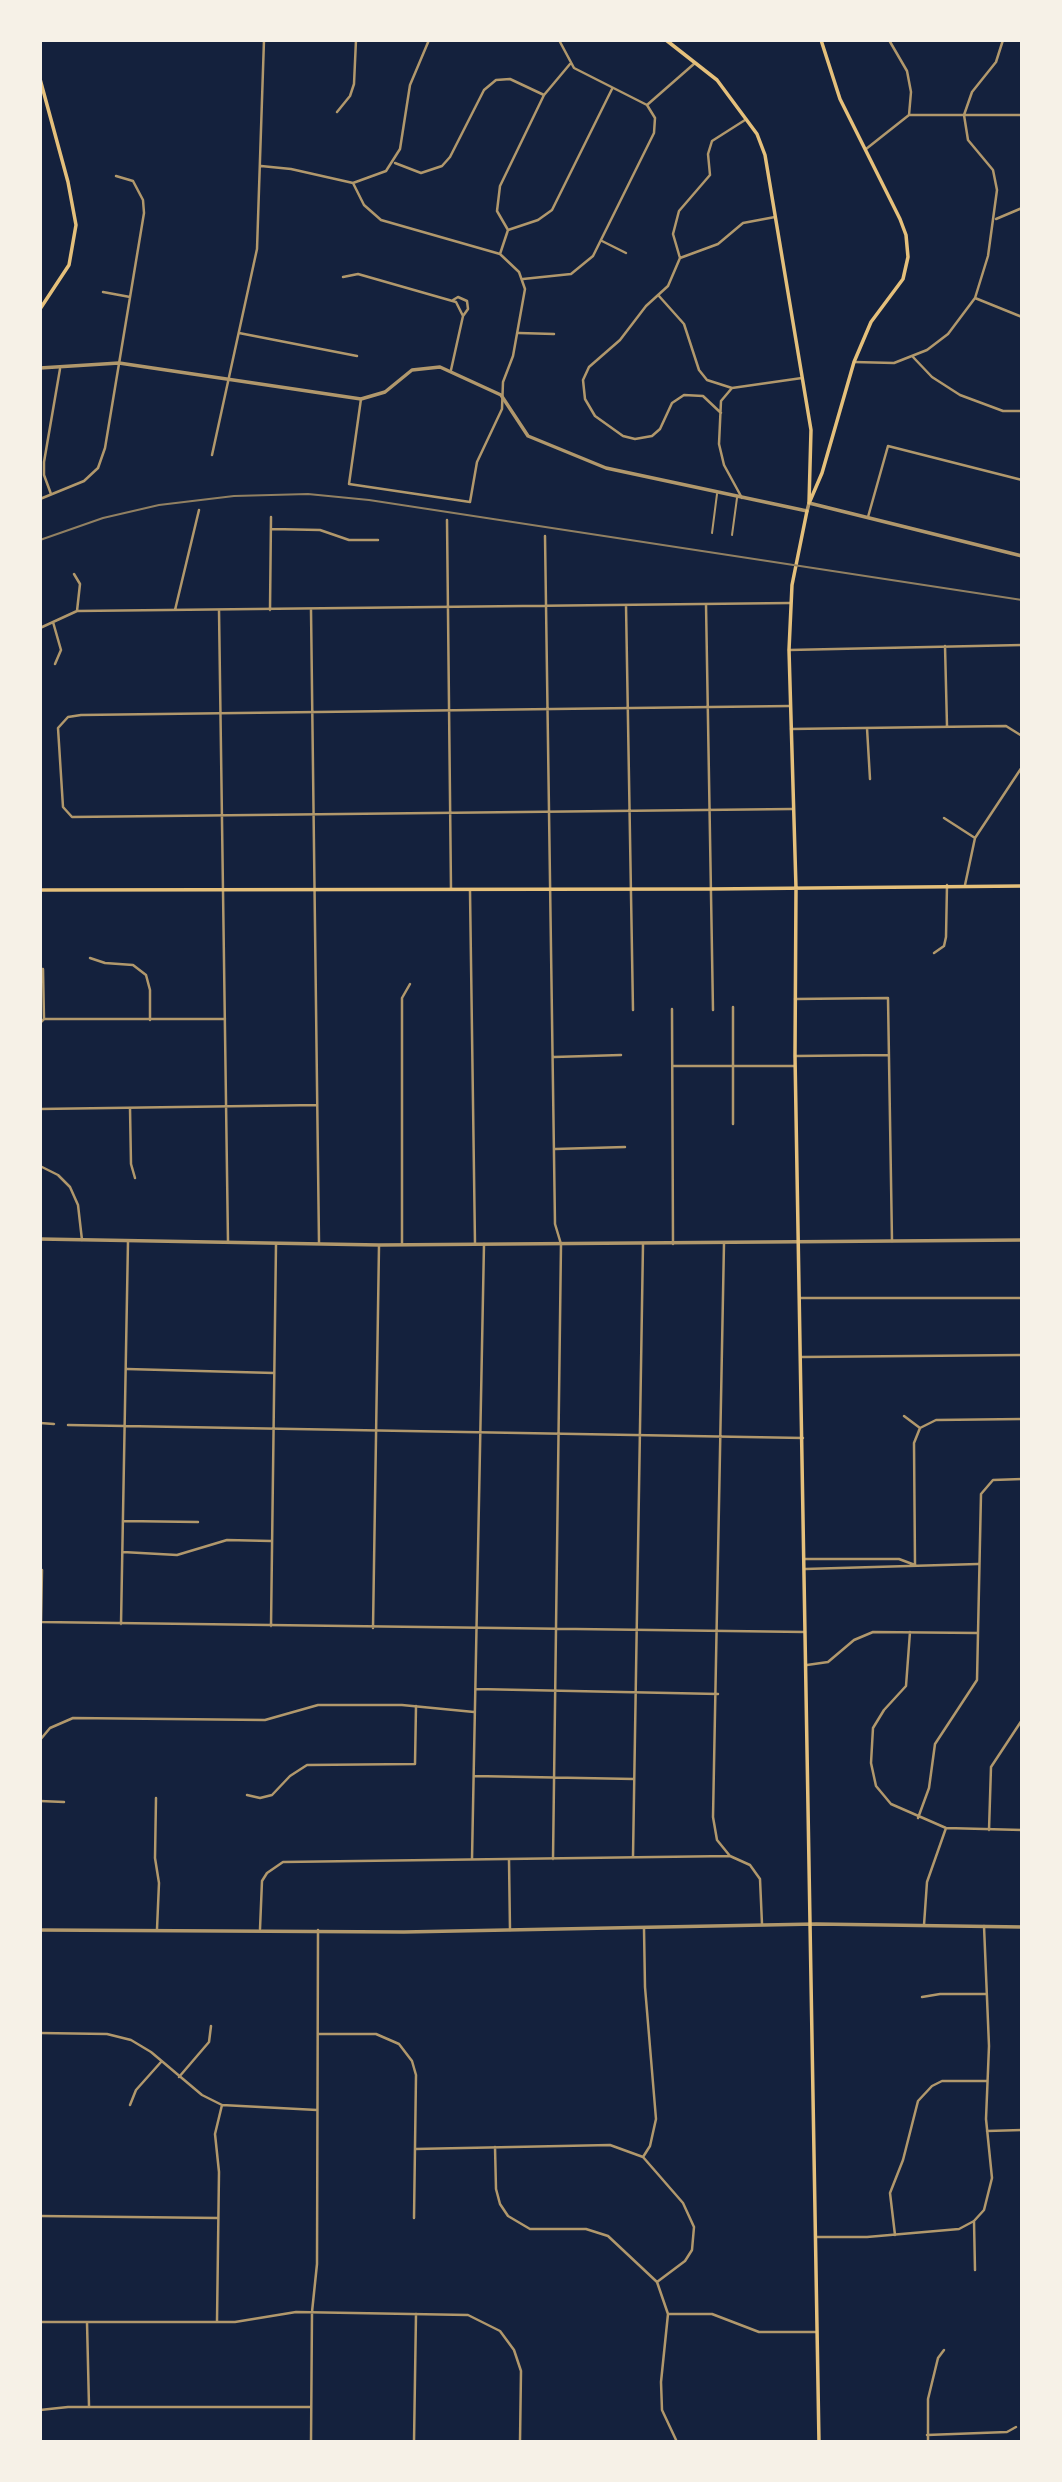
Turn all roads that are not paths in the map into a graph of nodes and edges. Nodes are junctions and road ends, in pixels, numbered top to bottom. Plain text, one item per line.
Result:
1 (264, 40) edge
2 (356, 40) edge
3 (429, 40) edge
4 (559, 40) edge
5 (666, 40) edge
6 (821, 40) edge
7 (889, 40) edge
8 (1003, 40) edge
9 (695, 63) junction
10 (570, 64) junction
11 (40, 79) edge
12 (612, 89) junction
13 (544, 95) junction
14 (647, 105) junction
15 (337, 111) dead end
16 (1022, 114) edge
17 (909, 115) junction
18 (964, 115) junction
19 (745, 120) junction
20 (866, 149) junction
21 (394, 162) junction
22 (260, 166) junction
23 (116, 176) dead end
24 (353, 183) junction
25 (1022, 208) edge
26 (775, 217) junction
27 (995, 219) junction
28 (508, 230) junction
29 (602, 241) junction
30 (626, 253) dead end
31 (500, 254) junction
32 (680, 258) junction
33 (343, 277) dead end
34 (523, 279) junction
35 (103, 292) dead end
36 (659, 296) junction
37 (130, 297) junction
38 (975, 298) junction
39 (453, 301) junction
40 (40, 309) edge
41 (463, 316) junction
42 (1022, 317) edge
43 (518, 333) junction
44 (239, 334) junction
45 (554, 334) dead end
46 (357, 356) dead end
47 (914, 357) junction
48 (854, 362) junction
49 (119, 363) junction
50 (40, 368) edge
51 (60, 369) junction
52 (451, 370) junction
53 (228, 378) junction
54 (802, 378) junction
55 (732, 388) junction
56 (501, 395) junction
57 (361, 399) junction
58 (1022, 411) edge
59 (721, 412) junction
60 (40, 443) edge
61 (46, 444) junction
62 (212, 455) dead end
63 (1022, 480) edge
64 (717, 493) junction
65 (51, 494) junction
66 (740, 498) junction
67 (40, 499) edge
68 (809, 503) junction
69 (199, 510) dead end
70 (807, 511) junction
71 (271, 517) dead end
72 (868, 517) junction
73 (447, 520) dead end
74 (272, 529) junction
75 (712, 533) dead end
76 (732, 535) dead end
77 (545, 536) dead end
78 (378, 540) dead end
79 (1022, 556) edge
80 (75, 574) dead end
81 (790, 603) junction
82 (706, 604) junction
83 (626, 605) junction
84 (546, 606) junction
85 (448, 607) junction
86 (311, 609) junction
87 (175, 610) junction
88 (219, 610) junction
89 (270, 610) junction
90 (77, 611) junction
91 (53, 622) junction
92 (40, 628) edge
93 (1022, 645) edge
94 (945, 646) junction
95 (789, 650) junction
96 (55, 664) dead end
97 (790, 706) junction
98 (708, 707) junction
99 (547, 709) junction
100 (628, 709) junction
101 (449, 710) junction
102 (312, 711) junction
103 (221, 713) junction
104 (947, 726) junction
105 (867, 727) junction
106 (791, 729) junction
107 (1022, 736) edge
108 (1022, 767) edge
109 (870, 779) dead end
110 (792, 809) junction
111 (630, 810) junction
112 (710, 810) junction
113 (549, 812) junction
114 (450, 813) junction
115 (313, 815) junction
116 (222, 816) junction
117 (944, 818) dead end
118 (975, 838) junction
119 (947, 885) junction
120 (965, 885) junction
121 (1022, 886) edge
122 (796, 888) junction
123 (223, 889) junction
124 (631, 889) junction
125 (711, 889) junction
126 (40, 890) edge
127 (314, 890) junction
128 (451, 890) junction
129 (470, 890) junction
130 (550, 890) junction
131 (934, 953) dead end
132 (90, 958) dead end
133 (42, 969) edge
134 (410, 984) dead end
135 (795, 999) junction
136 (733, 1007) dead end
137 (672, 1009) dead end
138 (633, 1010) dead end
139 (713, 1010) dead end
140 (44, 1019) junction
141 (225, 1019) junction
142 (150, 1020) junction
143 (40, 1023) edge
144 (621, 1055) dead end
145 (887, 1055) junction
146 (795, 1056) junction
147 (552, 1057) junction
148 (671, 1066) junction
149 (733, 1066) junction
150 (795, 1066) junction
151 (317, 1105) junction
152 (226, 1106) junction
153 (130, 1108) junction
154 (40, 1109) edge
155 (733, 1124) dead end
156 (625, 1147) dead end
157 (554, 1149) junction
158 (40, 1166) edge
159 (135, 1178) dead end
160 (40, 1239) edge
161 (82, 1240) junction
162 (1022, 1240) edge
163 (128, 1241) junction
164 (892, 1241) junction
165 (228, 1242) junction
166 (799, 1242) junction
167 (276, 1243) junction
168 (319, 1243) junction
169 (724, 1243) junction
170 (402, 1244) junction
171 (475, 1244) junction
172 (484, 1244) junction
173 (561, 1244) junction
174 (643, 1244) junction
175 (673, 1244) junction
176 (379, 1245) junction
177 (800, 1298) junction
178 (1022, 1298) edge
179 (1022, 1356) edge
180 (802, 1357) junction
181 (126, 1369) junction
182 (274, 1373) junction
183 (904, 1416) dead end
184 (1022, 1419) edge
185 (40, 1423) edge
186 (54, 1424) dead end
187 (68, 1425) dead end
188 (126, 1426) junction
189 (920, 1428) junction
190 (274, 1429) junction
191 (376, 1431) junction
192 (480, 1432) junction
193 (560, 1434) junction
194 (640, 1435) junction
195 (721, 1436) junction
196 (803, 1438) junction
197 (1022, 1479) edge
198 (123, 1521) junction
199 (198, 1522) dead end
200 (272, 1541) junction
201 (123, 1552) junction
202 (805, 1559) junction
203 (843, 1559) junction
204 (978, 1564) junction
205 (915, 1565) junction
206 (805, 1569) junction
207 (843, 1569) junction
208 (42, 1570) dead end
209 (40, 1622) edge
210 (121, 1624) junction
211 (271, 1626) junction
212 (477, 1626) junction
213 (373, 1628) junction
214 (556, 1628) junction
215 (638, 1629) junction
216 (717, 1630) junction
217 (805, 1632) junction
218 (910, 1632) junction
219 (978, 1633) junction
220 (807, 1665) junction
221 (475, 1689) junction
222 (555, 1690) junction
223 (637, 1692) junction
224 (718, 1694) junction
225 (416, 1706) junction
226 (474, 1712) junction
227 (1022, 1720) edge
228 (40, 1740) edge
229 (474, 1776) junction
230 (554, 1777) junction
231 (634, 1779) junction
232 (247, 1795) dead end
233 (156, 1798) dead end
234 (40, 1801) edge
235 (64, 1802) dead end
236 (918, 1818) junction
237 (946, 1828) junction
238 (1022, 1829) edge
239 (989, 1830) junction
240 (730, 1856) junction
241 (633, 1857) junction
242 (472, 1859) junction
243 (553, 1859) junction
244 (509, 1860) junction
245 (762, 1924) junction
246 (809, 1924) junction
247 (925, 1925) junction
248 (984, 1926) junction
249 (1022, 1927) edge
250 (157, 1929) junction
251 (260, 1929) junction
252 (644, 1929) junction
253 (40, 1930) edge
254 (318, 1930) junction
255 (510, 1930) junction
256 (987, 1994) junction
257 (922, 1997) dead end
258 (211, 2026) dead end
259 (40, 2033) edge
260 (318, 2035) junction
261 (161, 2062) junction
262 (179, 2077) junction
263 (987, 2081) junction
264 (130, 2105) dead end
265 (222, 2105) junction
266 (317, 2110) junction
267 (1022, 2130) edge
268 (986, 2131) junction
269 (495, 2147) junction
270 (415, 2149) junction
271 (643, 2157) junction
272 (40, 2216) edge
273 (218, 2218) junction
274 (414, 2218) dead end
275 (975, 2221) junction
276 (895, 2235) junction
277 (816, 2237) junction
278 (975, 2270) dead end
279 (657, 2282) junction
280 (312, 2312) junction
281 (415, 2314) junction
282 (668, 2314) junction
283 (40, 2322) edge
284 (87, 2322) junction
285 (217, 2322) junction
286 (816, 2332) junction
287 (944, 2350) dead end
288 (89, 2407) junction
289 (311, 2407) junction
290 (40, 2410) edge
291 (1016, 2427) dead end
292 (927, 2435) junction
293 (311, 2442) edge
294 (414, 2442) edge
295 (520, 2442) edge
296 (677, 2442) edge
297 (819, 2442) edge
298 (928, 2442) edge

1 - 22 street
2 - 15 street
3 - 21 street
4 - 10 street
5 - 9 main road
6 - 20 main road
7 - 17 street
8 - 18 street
9 - 14 street
9 - 19 main road
10 - 12 street
10 - 13 street
11 - 40 main road
12 - 14 street
12 - 28 street
13 - 21 street
13 - 28 street
14 - 29 street
16 - 18 street
17 - 18 street
17 - 20 street
18 - 27 street
19 - 26 main road
19 - 32 street
20 - 48 main road
21 - 24 street
22 - 24 street
22 - 44 street
23 - 37 street
24 - 31 street
25 - 27 street
26 - 32 street
26 - 54 main road
27 - 38 street
28 - 31 street
29 - 30 street
29 - 34 street
31 - 34 street
32 - 36 street
33 - 39 street
34 - 43 street
35 - 37 street
36 - 55 street
36 - 59 street
37 - 49 street
38 - 42 street
38 - 47 street
39 - 41 street
39 - 41 street
41 - 52 street
43 - 45 street
43 - 56 street
44 - 46 street
44 - 53 street
47 - 48 street
47 - 58 street
48 - 68 main road
49 - 51 street
49 - 53 street
49 - 65 street
50 - 51 street
51 - 61 street
52 - 56 street
52 - 57 street
53 - 57 street
53 - 62 street
54 - 55 street
54 - 68 main road
55 - 59 street
56 - 57 street
56 - 64 street
59 - 66 street
60 - 61 street
61 - 65 street
63 - 72 street
64 - 66 street
64 - 75 lane
65 - 67 street
66 - 70 street
66 - 76 lane
68 - 70 street
68 - 72 street
69 - 87 street
70 - 81 main road
71 - 74 street
72 - 79 street
73 - 85 street
74 - 78 street
74 - 89 street
77 - 84 street
80 - 90 street
81 - 82 street
81 - 95 main road
82 - 83 street
82 - 98 street
83 - 84 street
83 - 100 street
84 - 85 street
84 - 99 street
85 - 86 street
85 - 101 street
86 - 89 street
86 - 102 street
87 - 88 street
87 - 90 street
88 - 89 street
88 - 103 street
90 - 91 street
91 - 92 street
91 - 96 street
93 - 94 street
94 - 95 street
94 - 104 street
95 - 97 main road
97 - 98 street
97 - 106 main road
98 - 100 street
98 - 112 street
99 - 100 street
99 - 101 street
99 - 113 street
100 - 111 street
101 - 102 street
101 - 114 street
102 - 103 street
102 - 115 street
103 - 116 street
103 - 116 street
104 - 105 street
104 - 107 street
105 - 106 street
105 - 109 street
106 - 110 main road
108 - 118 street
110 - 112 street
110 - 122 main road
111 - 112 street
111 - 113 street
111 - 124 street
112 - 125 street
113 - 114 street
113 - 130 street
114 - 115 street
114 - 128 street
115 - 116 street
115 - 127 street
116 - 123 street
117 - 118 street
118 - 120 street
119 - 120 main road
119 - 122 main road
119 - 131 street
120 - 121 main road
122 - 125 main road
122 - 135 main road
123 - 126 main road
123 - 127 main road
123 - 141 street
124 - 125 main road
124 - 130 main road
124 - 138 street
125 - 139 street
127 - 128 main road
127 - 151 street
128 - 129 main road
129 - 130 main road
129 - 171 street
130 - 147 street
132 - 142 street
133 - 140 street
134 - 170 street
135 - 145 street
135 - 146 main road
136 - 149 street
137 - 148 street
140 - 142 street
140 - 143 street
141 - 142 street
141 - 152 street
144 - 147 street
145 - 146 street
145 - 164 street
146 - 150 main road
147 - 157 street
148 - 149 street
148 - 175 street
149 - 150 street
149 - 155 street
150 - 166 main road
151 - 152 street
151 - 168 street
152 - 153 street
152 - 165 street
153 - 154 street
153 - 159 street
156 - 157 street
157 - 173 street
158 - 161 street
160 - 161 street
161 - 163 street
162 - 164 street
163 - 165 street
163 - 181 street
164 - 166 street
165 - 167 street
166 - 169 street
166 - 177 main road
167 - 168 street
167 - 182 street
168 - 176 street
169 - 175 street
169 - 195 street
170 - 171 street
170 - 176 street
171 - 172 street
172 - 173 street
172 - 192 street
173 - 174 street
173 - 193 street
174 - 175 street
174 - 194 street
176 - 191 street
177 - 178 street
177 - 180 main road
179 - 180 street
180 - 196 main road
181 - 182 street
181 - 188 street
182 - 190 street
183 - 189 street
184 - 189 street
185 - 186 street
187 - 188 street
188 - 190 street
188 - 198 street
189 - 205 street
190 - 191 street
190 - 200 street
191 - 192 street
191 - 213 street
192 - 193 street
192 - 212 street
193 - 194 street
193 - 214 street
194 - 195 street
194 - 215 street
195 - 196 street
195 - 216 street
196 - 202 main road
197 - 204 street
198 - 199 street
198 - 201 street
200 - 201 street
200 - 211 street
201 - 210 street
202 - 203 street
202 - 206 main road
203 - 205 street
203 - 207 street
204 - 205 street
204 - 219 street
205 - 207 street
206 - 207 street
206 - 217 main road
208 - 209 street
209 - 210 street
210 - 211 street
211 - 213 street
212 - 213 street
212 - 214 street
212 - 221 street
214 - 215 street
214 - 222 street
215 - 216 street
215 - 223 street
216 - 217 street
216 - 224 street
217 - 220 main road
218 - 219 street
218 - 220 street
218 - 236 street
219 - 236 street
220 - 246 main road
221 - 222 street
221 - 226 street
222 - 223 street
222 - 230 street
223 - 224 street
223 - 231 street
224 - 240 street
225 - 226 street
225 - 228 street
225 - 232 street
226 - 229 street
227 - 239 street
229 - 230 street
229 - 242 street
230 - 231 street
230 - 243 street
231 - 241 street
233 - 250 street
234 - 235 street
236 - 237 street
237 - 239 street
237 - 247 street
238 - 239 street
240 - 241 street
240 - 245 street
241 - 243 street
242 - 244 street
242 - 251 street
243 - 244 street
244 - 255 street
245 - 246 street
245 - 252 street
246 - 247 street
246 - 277 main road
247 - 248 street
248 - 249 street
248 - 256 street
250 - 251 street
250 - 253 street
251 - 254 street
252 - 255 street
252 - 271 street
254 - 255 street
254 - 260 street
256 - 257 street
256 - 263 street
258 - 262 street
259 - 261 street
260 - 266 street
260 - 270 street
261 - 262 street
261 - 264 street
262 - 265 street
263 - 268 street
263 - 276 street
265 - 266 street
265 - 273 street
266 - 280 street
267 - 268 street
268 - 275 street
269 - 270 street
269 - 271 street
269 - 279 street
270 - 274 street
271 - 279 street
272 - 273 street
273 - 285 street
275 - 276 street
275 - 278 street
276 - 277 street
277 - 286 main road
279 - 282 street
280 - 281 street
280 - 285 street
280 - 289 street
281 - 294 street
281 - 295 street
282 - 286 street
282 - 296 street
283 - 284 street
284 - 285 street
284 - 288 street
286 - 297 main road
287 - 292 street
288 - 289 street
288 - 290 street
289 - 293 street
291 - 292 street
292 - 298 street

